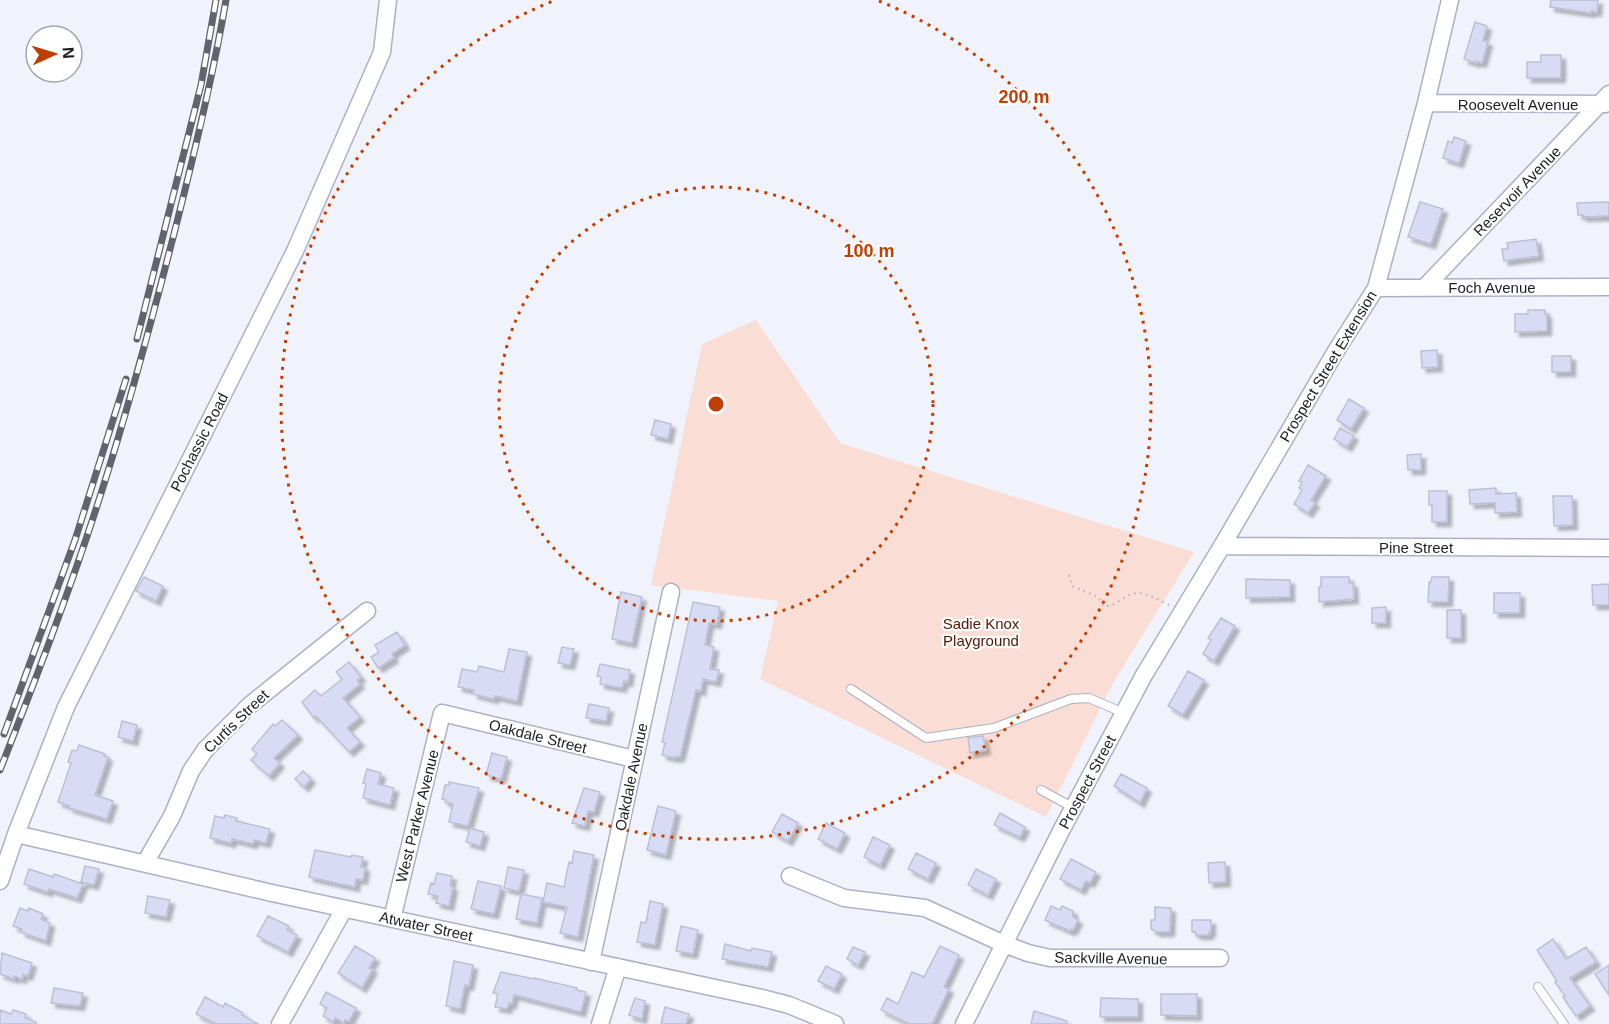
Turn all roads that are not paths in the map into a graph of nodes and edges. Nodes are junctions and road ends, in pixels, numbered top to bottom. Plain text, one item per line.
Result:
1 (388, 0) edge
2 (1450, 0) edge
3 (1606, 100) edge
4 (1426, 104) junction
5 (1609, 287) edge
6 (1376, 288) junction
7 (1424, 288) junction
8 (1222, 546) junction
9 (1609, 548) edge
10 (670, 592) dead end
11 (367, 612) dead end
12 (852, 689) dead end
13 (442, 713) joint
14 (1124, 713) junction
15 (634, 759) junction
16 (1041, 790) dead end
17 (1074, 808) junction
18 (16, 834) junction
19 (145, 863) junction
20 (790, 876) dead end
21 (0, 881) edge
22 (344, 909) junction
23 (392, 919) junction
24 (1004, 944) junction
25 (1220, 958) dead end
26 (591, 962) junction
27 (618, 967) junction
28 (1538, 987) dead end
29 (280, 1024) edge
30 (600, 1024) edge
31 (835, 1024) edge
32 (964, 1024) edge
33 (1564, 1024) edge

1 - 18 street, Pochassic Road
2 - 4 street, Prospect Street Extension
3 - 4 street, Roosevelt Avenue
3 - 7 street, Reservoir Avenue
4 - 6 street, Prospect Street Extension
5 - 7 street, Foch Avenue
6 - 7 street, Foch Avenue
6 - 8 street, Prospect Street Extension
8 - 9 street, Pine Street
8 - 14 street, Prospect Street
10 - 15 street, Oakdale Avenue
11 - 19 street, Curtis Street
12 - 14 lane
13 - 15 street, Oakdale Street
13 - 23 street, West Parker Avenue
14 - 17 street, Prospect Street
15 - 26 street, Oakdale Avenue
16 - 17 lane
17 - 24 street, Prospect Street
18 - 19 street, Atwater Street
18 - 21 street, Pochassic Road
19 - 22 street, Atwater Street
20 - 24 street, Sackville Avenue
22 - 23 street, Atwater Street
22 - 29 street
23 - 26 street, Atwater Street
24 - 25 street, Sackville Avenue
24 - 32 street, Prospect Street
26 - 27 street, Atwater Street
27 - 30 street
27 - 31 street, Atwater Street
28 - 33 lane

